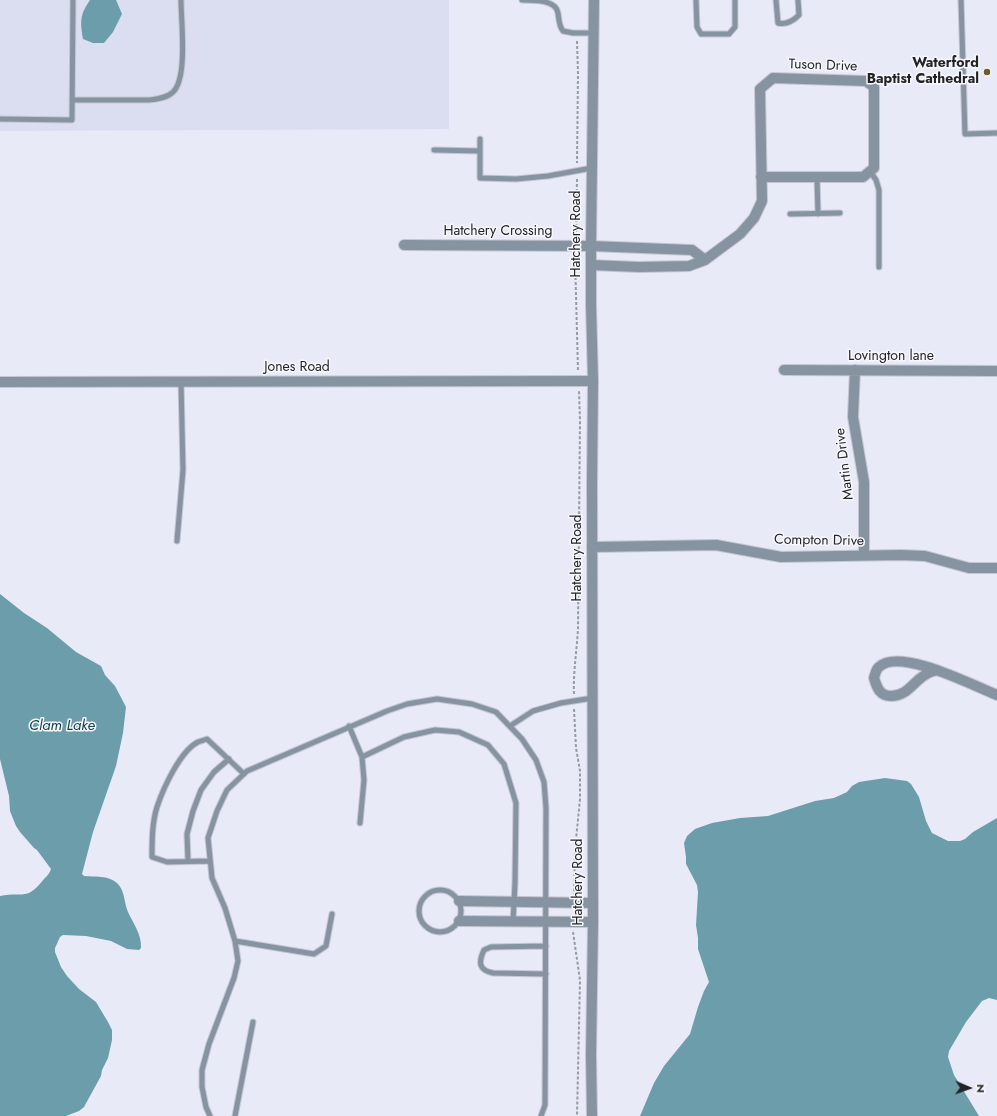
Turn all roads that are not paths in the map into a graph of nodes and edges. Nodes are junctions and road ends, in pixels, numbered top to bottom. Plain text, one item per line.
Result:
1 (73, 0) edge
2 (181, 0) edge
3 (522, 0) edge
4 (594, 0) edge
5 (696, 0) edge
6 (736, 0) edge
7 (776, 0) edge
8 (798, 0) edge
9 (962, 0) edge
10 (594, 33) junction
11 (72, 100) junction
12 (0, 120) edge
13 (997, 133) edge
14 (480, 139) dead end
15 (434, 150) dead end
16 (480, 151) junction
17 (592, 168) junction
18 (870, 171) junction
19 (761, 177) junction
20 (817, 177) junction
21 (840, 213) dead end
22 (790, 214) dead end
23 (818, 214) junction
24 (404, 245) dead end
25 (591, 246) junction
26 (706, 260) junction
27 (591, 265) junction
28 (879, 267) dead end
29 (784, 370) dead end
30 (855, 370) junction
31 (997, 371) edge
32 (593, 381) junction
33 (0, 382) edge
34 (181, 382) junction
35 (177, 541) dead end
36 (592, 547) junction
37 (864, 555) junction
38 (997, 568) edge
39 (937, 670) junction
40 (997, 696) edge
41 (593, 698) junction
42 (349, 726) junction
43 (510, 726) junction
44 (362, 757) junction
45 (229, 759) junction
46 (244, 774) junction
47 (360, 823) dead end
48 (188, 861) junction
49 (210, 861) junction
50 (459, 901) junction
51 (514, 902) junction
52 (546, 903) junction
53 (593, 903) junction
54 (332, 914) dead end
55 (459, 921) junction
56 (513, 922) junction
57 (594, 922) junction
58 (546, 923) junction
59 (235, 941) junction
60 (546, 946) junction
61 (546, 974) junction
62 (253, 1022) dead end
63 (210, 1116) edge
64 (235, 1116) edge
65 (541, 1116) edge
66 (592, 1116) edge

1 - 11 lane
2 - 11 lane
3 - 10 lane
4 - 10 street, Hatchery Road
5 - 6 lane
7 - 8 lane
9 - 13 lane
10 - 17 street, Hatchery Road
11 - 12 lane
14 - 16 lane
15 - 16 lane
16 - 17 lane
17 - 25 street, Hatchery Road
18 - 19 street, Tuson Drive
18 - 20 street
18 - 28 lane
19 - 20 street
19 - 26 street, Tuson Drive
20 - 23 lane
21 - 23 lane
22 - 23 lane
24 - 25 street, Hatchery Crossing
25 - 26 street
25 - 27 street, Hatchery Road
26 - 27 street, Tuson Drive
27 - 32 street, Hatchery Road
29 - 30 street, Lovington lane
30 - 31 street, Lovington lane
30 - 37 street, Martin Drive
32 - 34 street, Jones Road
32 - 36 street, Hatchery Road
33 - 34 street, Jones Road
34 - 35 lane
36 - 37 street, Compton Drive
36 - 41 street, Hatchery Road
37 - 38 street, Compton Drive
39 - 39 street
39 - 40 street
41 - 43 lane
41 - 53 street, Hatchery Road
42 - 43 lane
42 - 44 lane
42 - 46 lane
43 - 52 lane
44 - 47 lane
44 - 51 lane
45 - 46 lane
45 - 48 lane
45 - 48 lane
46 - 49 lane
48 - 49 lane
49 - 59 lane
50 - 51 street
50 - 55 lane
50 - 55 lane
51 - 52 street
51 - 56 lane
52 - 53 street
52 - 58 lane
53 - 57 street, Hatchery Road
54 - 59 lane
55 - 56 street
56 - 58 street
57 - 58 street
57 - 66 street, Hatchery Road
58 - 60 lane
59 - 63 lane
60 - 61 lane
60 - 61 lane
61 - 65 lane
62 - 64 lane

